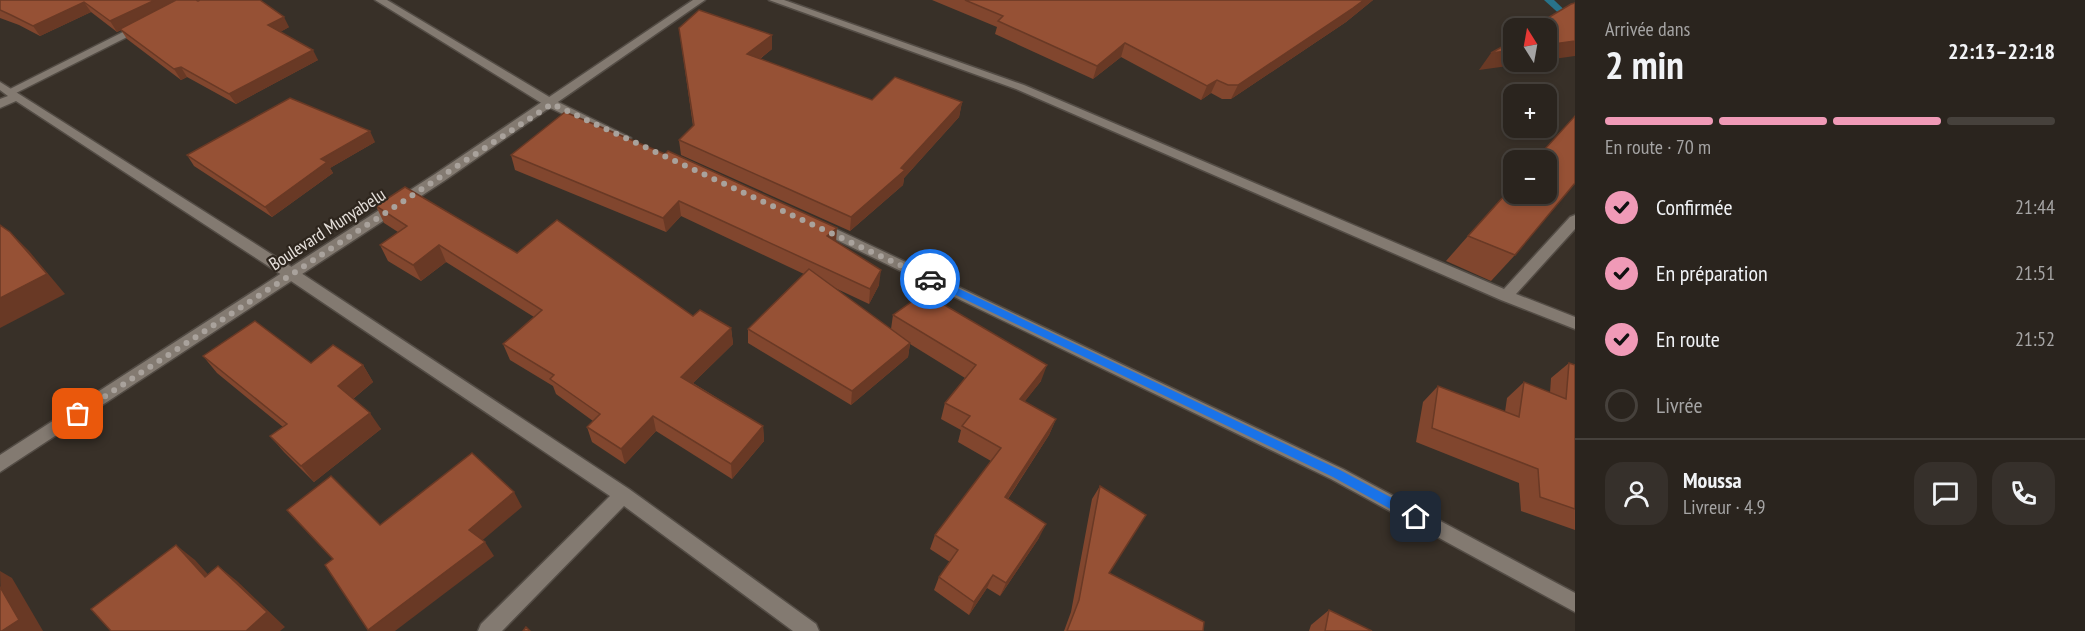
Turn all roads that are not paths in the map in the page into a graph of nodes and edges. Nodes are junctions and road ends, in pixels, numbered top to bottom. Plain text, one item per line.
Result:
1 (380, 0) edge
2 (700, 0) edge
3 (774, 0) edge
4 (152, 20) edge
5 (9, 91) edge
6 (0, 104) edge
7 (552, 104) junction
8 (636, 143) edge
9 (805, 220) edge
10 (1575, 220) edge
11 (293, 275) junction
12 (1506, 296) junction
13 (1575, 323) edge
14 (0, 464) edge
15 (623, 495) junction
16 (1575, 603) edge
17 (488, 631) edge
18 (809, 631) edge

1 - 7 street
2 - 7 street, Boulevard Munyabelu
3 - 12 street
4 - 5 street
5 - 6 street
5 - 11 street
7 - 8 street
7 - 11 street, Boulevard Munyabelu
9 - 16 street
10 - 12 street
11 - 14 street, Boulevard Munyabelu
11 - 15 street
12 - 13 street
15 - 17 street
15 - 18 street

